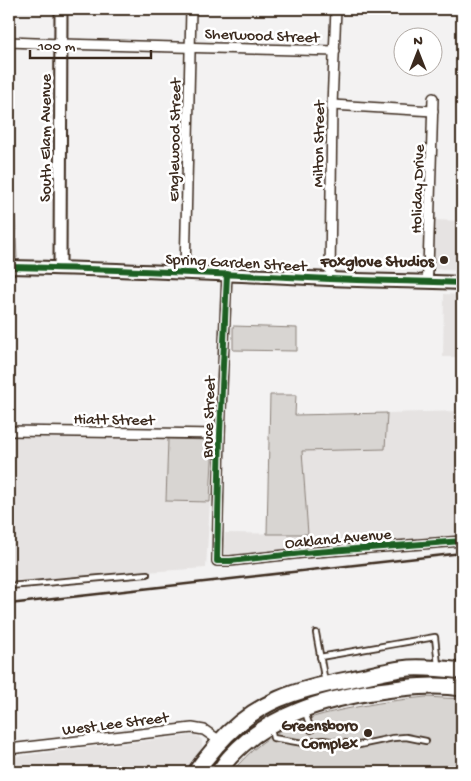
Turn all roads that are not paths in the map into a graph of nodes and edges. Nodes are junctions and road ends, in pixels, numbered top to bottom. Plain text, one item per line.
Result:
1 (61, 9) edge
2 (191, 9) edge
3 (336, 9) edge
4 (9, 42) edge
5 (61, 44) junction
6 (190, 47) junction
7 (335, 52) junction
8 (434, 98) dead end
9 (332, 105) junction
10 (433, 111) junction
11 (9, 267) edge
12 (60, 268) junction
13 (185, 272) junction
14 (227, 274) junction
15 (330, 279) junction
16 (427, 282) junction
17 (462, 283) edge
18 (9, 431) edge
19 (220, 434) junction
20 (462, 541) edge
21 (216, 561) joint
22 (148, 574) dead end
23 (9, 586) edge
24 (316, 634) dead end
25 (320, 657) junction
26 (438, 669) junction
27 (462, 670) edge
28 (325, 684) junction
29 (462, 688) edge
30 (290, 694) junction
31 (304, 708) junction
32 (270, 725) junction
33 (311, 730) dead end
34 (220, 741) junction
35 (426, 741) dead end
36 (9, 749) edge
37 (196, 772) edge
38 (210, 772) edge
39 (219, 772) edge

1 - 5 street, South Elam Avenue
2 - 6 street, Englewood Street
3 - 7 street, Milton Street
4 - 5 street, Sherwood Street
5 - 6 street, Sherwood Street
5 - 12 street, South Elam Avenue
6 - 7 street, Sherwood Street
6 - 13 street, Englewood Street
7 - 9 street, Milton Street
8 - 10 street, Holiday Drive
9 - 10 street
9 - 15 street, Milton Street
10 - 16 street, Holiday Drive
11 - 12 main road, Spring Garden Street
12 - 13 main road, Spring Garden Street
13 - 14 main road, Spring Garden Street
14 - 15 main road, Spring Garden Street
14 - 19 street, Bruce Street
15 - 16 main road, Spring Garden Street
16 - 17 main road, Spring Garden Street
18 - 19 street, Hiatt Street
19 - 21 street, Bruce Street
20 - 21 street, Oakland Avenue
22 - 23 lane
24 - 25 lane
25 - 26 lane
25 - 28 lane
26 - 27 main road
26 - 28 main road
28 - 30 main road
29 - 31 main road
30 - 32 main road
30 - 34 main road
31 - 32 main road
31 - 33 lane
32 - 35 lane
32 - 39 main road
34 - 36 street, West Lee Street
34 - 37 main road
34 - 38 main road

